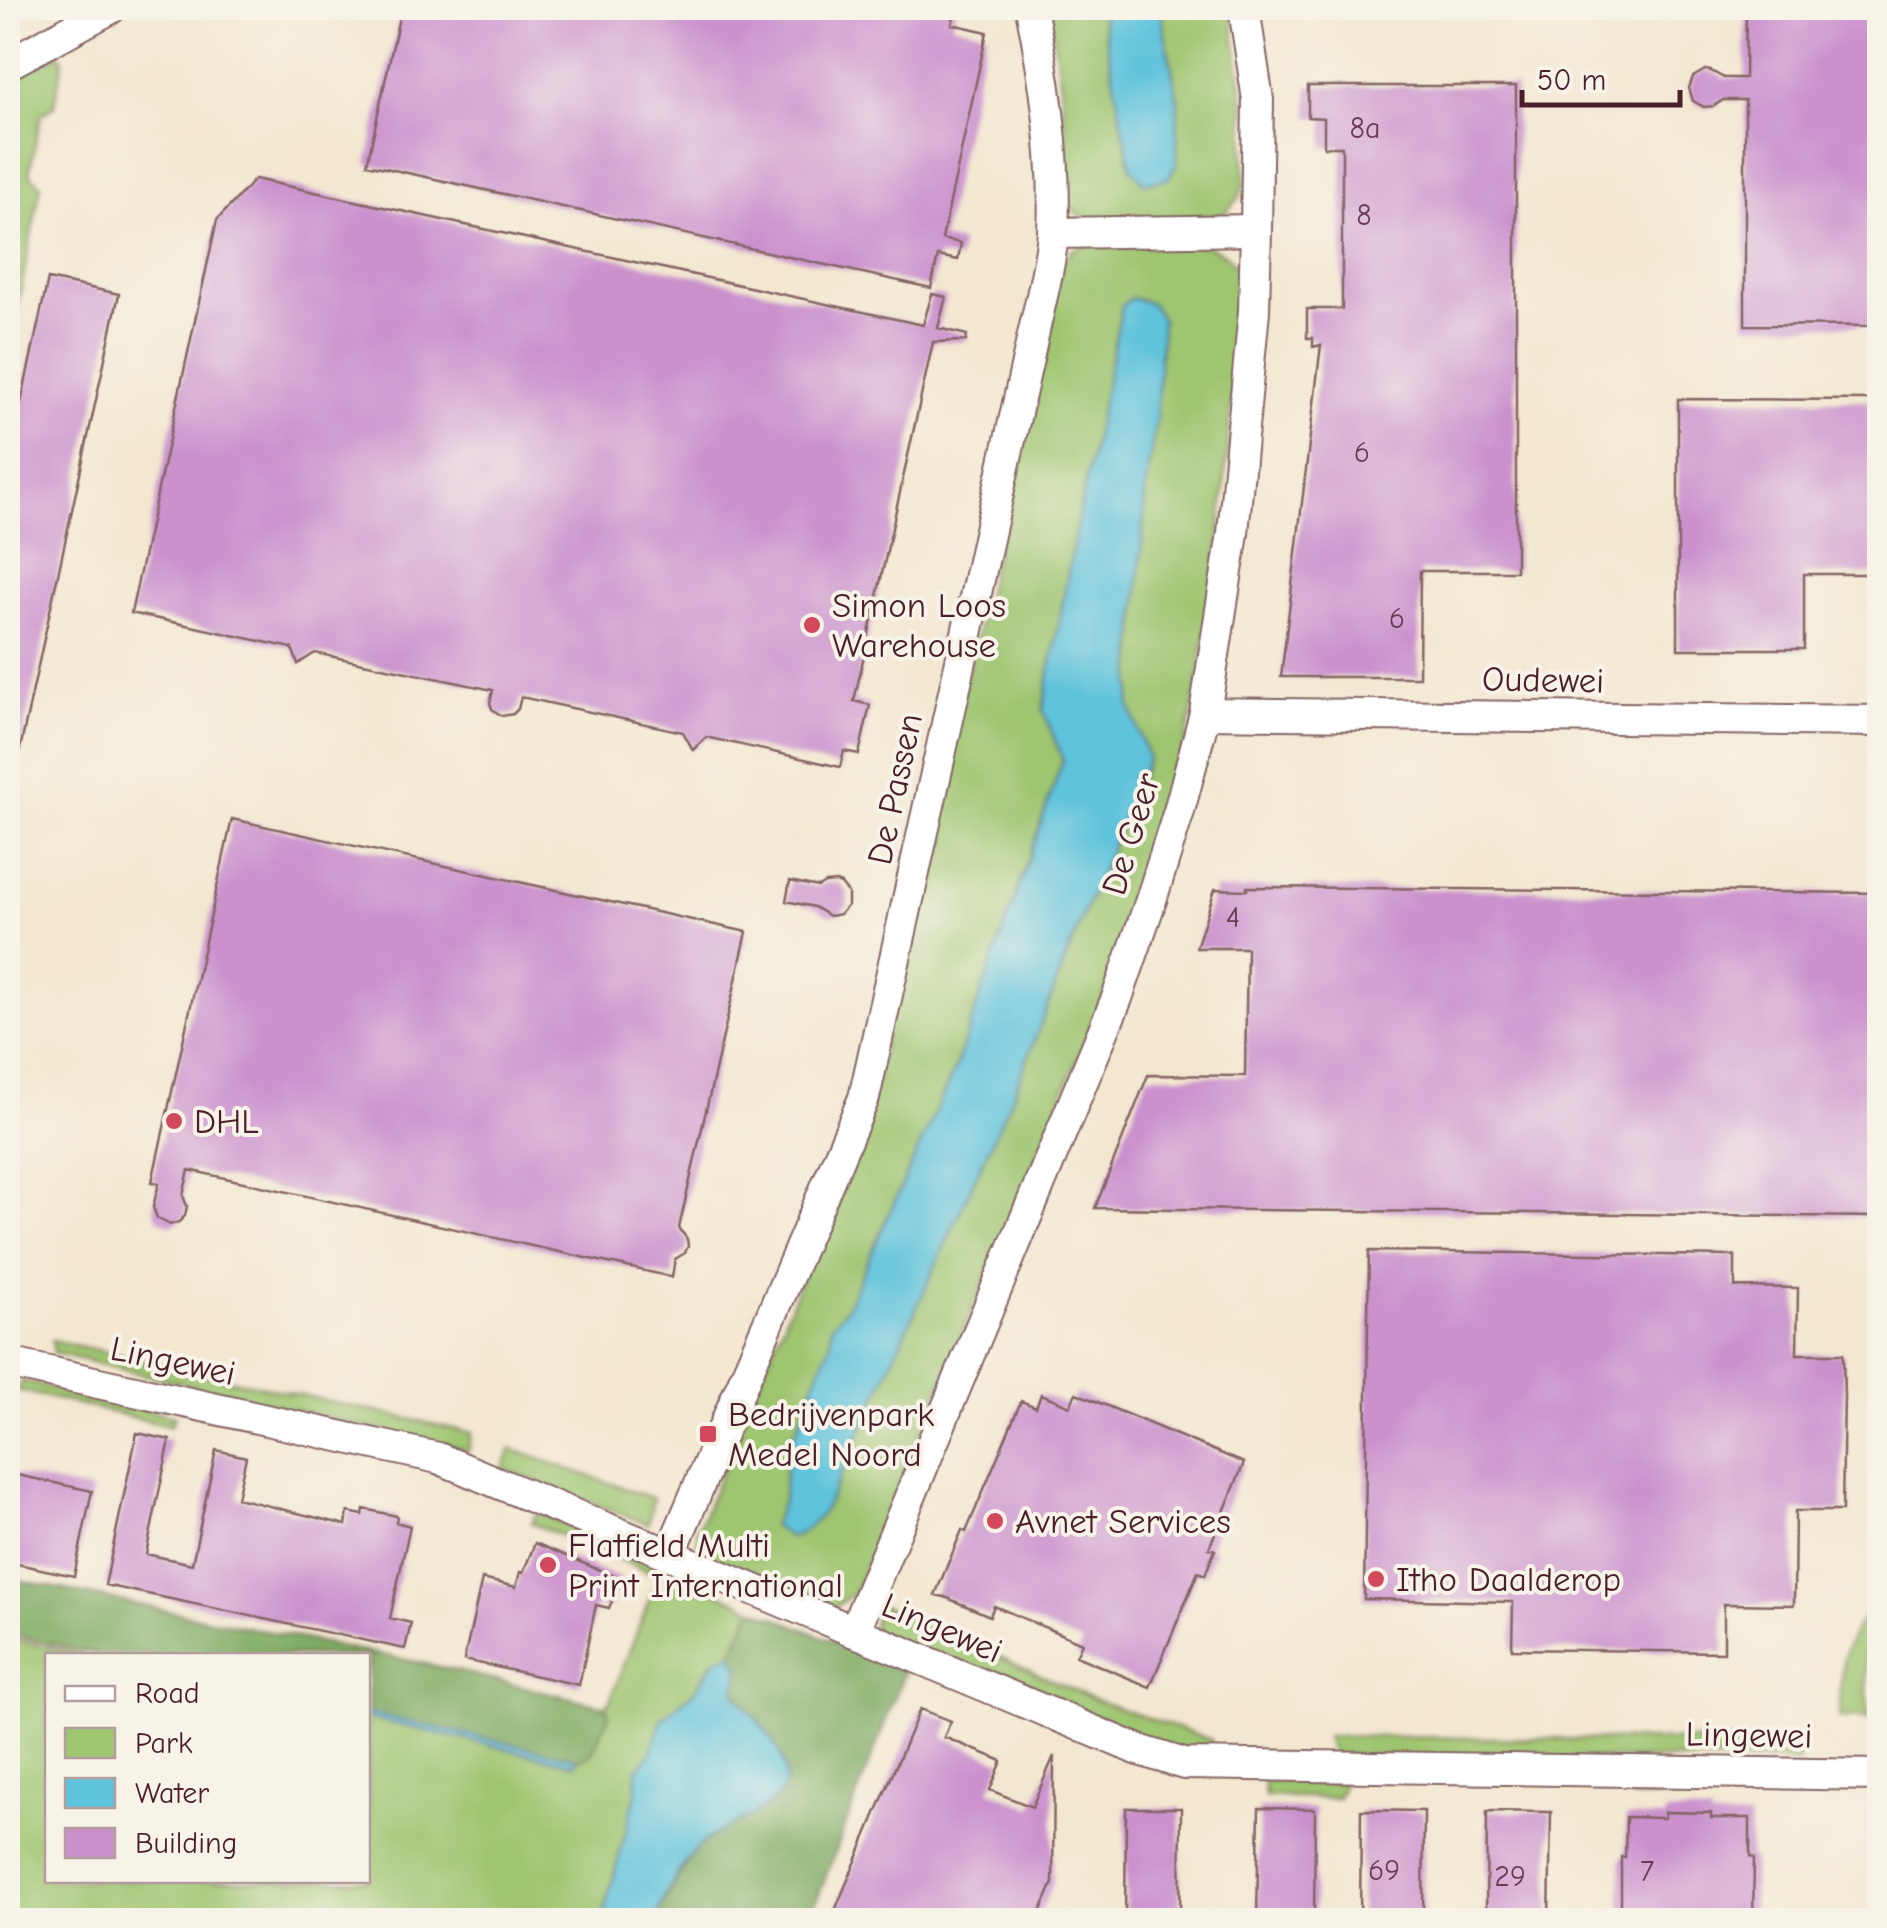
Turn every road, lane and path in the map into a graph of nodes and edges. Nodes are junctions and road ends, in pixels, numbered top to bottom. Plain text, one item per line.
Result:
1 (111, 8) edge
2 (1032, 8) edge
3 (1244, 8) edge
4 (8, 64) edge
5 (1256, 230) junction
6 (1053, 232) junction
7 (1206, 713) junction
8 (1880, 721) edge
9 (8, 1363) edge
10 (670, 1554) junction
11 (854, 1632) junction
12 (1880, 1775) edge

1 - 4 street
2 - 6 street, De Passen
3 - 5 street, De Geer
5 - 6 street
5 - 7 street, De Geer
6 - 10 street, De Passen
7 - 8 street, Oudewei
7 - 11 street, De Geer
9 - 10 street, Lingewei
10 - 11 street, Lingewei
11 - 12 street, Lingewei

